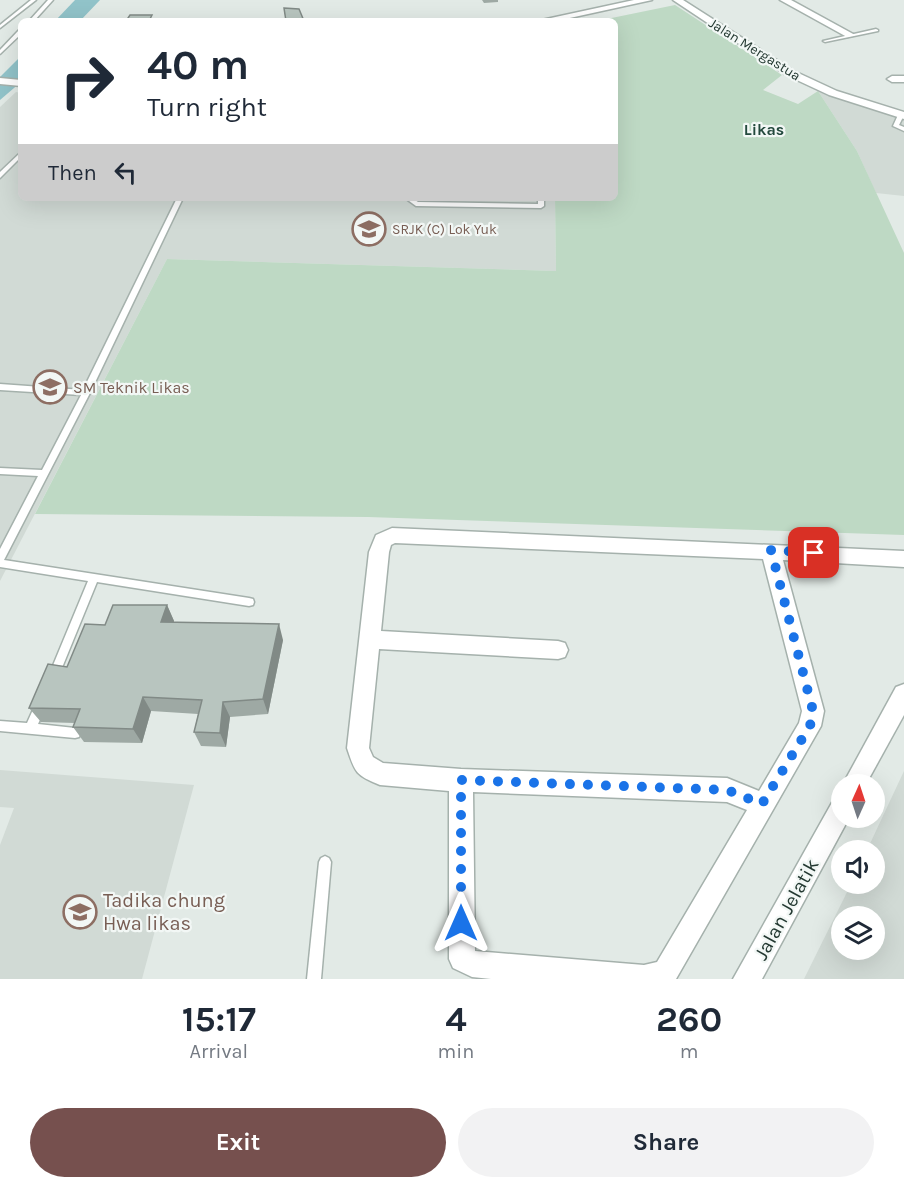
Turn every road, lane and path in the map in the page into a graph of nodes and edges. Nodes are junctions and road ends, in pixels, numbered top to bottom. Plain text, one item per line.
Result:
1 (34, 0) edge
2 (51, 0) edge
3 (648, 0) edge
4 (677, 0) edge
5 (784, 0) edge
6 (34, 18) edge
7 (557, 18) edge
8 (0, 27) edge
9 (876, 30) dead end
10 (18, 34) edge
11 (850, 35) junction
12 (825, 41) dead end
13 (0, 53) edge
14 (892, 79) dead end
15 (904, 79) edge
16 (0, 81) edge
17 (18, 83) edge
18 (902, 116) edge
19 (904, 129) edge
20 (18, 157) edge
21 (0, 176) edge
22 (179, 201) edge
23 (412, 201) edge
24 (541, 201) edge
25 (0, 387) edge
26 (86, 393) junction
27 (0, 471) edge
28 (43, 473) junction
29 (771, 550) junction
30 (1, 557) edge
31 (904, 559) edge
32 (94, 577) junction
33 (249, 602) dead end
34 (370, 639) junction
35 (558, 650) dead end
36 (904, 694) edge
37 (0, 726) edge
38 (31, 728) junction
39 (75, 734) edge
40 (860, 774) edge
41 (461, 780) junction
42 (762, 804) junction
43 (831, 827) edge
44 (325, 862) dead end
45 (314, 979) edge
46 (747, 979) edge

1 - 8 lane
2 - 6 lane
3 - 7 street
4 - 18 street, Jalan Mergastua
5 - 11 street
9 - 11 lane
10 - 13 lane
11 - 12 lane
14 - 15 street
16 - 17 street
18 - 19 lane
20 - 21 lane
22 - 26 lane
23 - 24 lane
25 - 26 lane
26 - 28 lane
27 - 28 lane
28 - 30 lane
29 - 31 street
29 - 34 street
29 - 42 street
30 - 32 lane
32 - 33 lane
32 - 38 lane
34 - 35 street
34 - 41 street
36 - 40 street
37 - 38 lane
38 - 39 lane
41 - 42 street
41 - 42 street
43 - 46 street, Jalan Jelatik
44 - 45 lane

